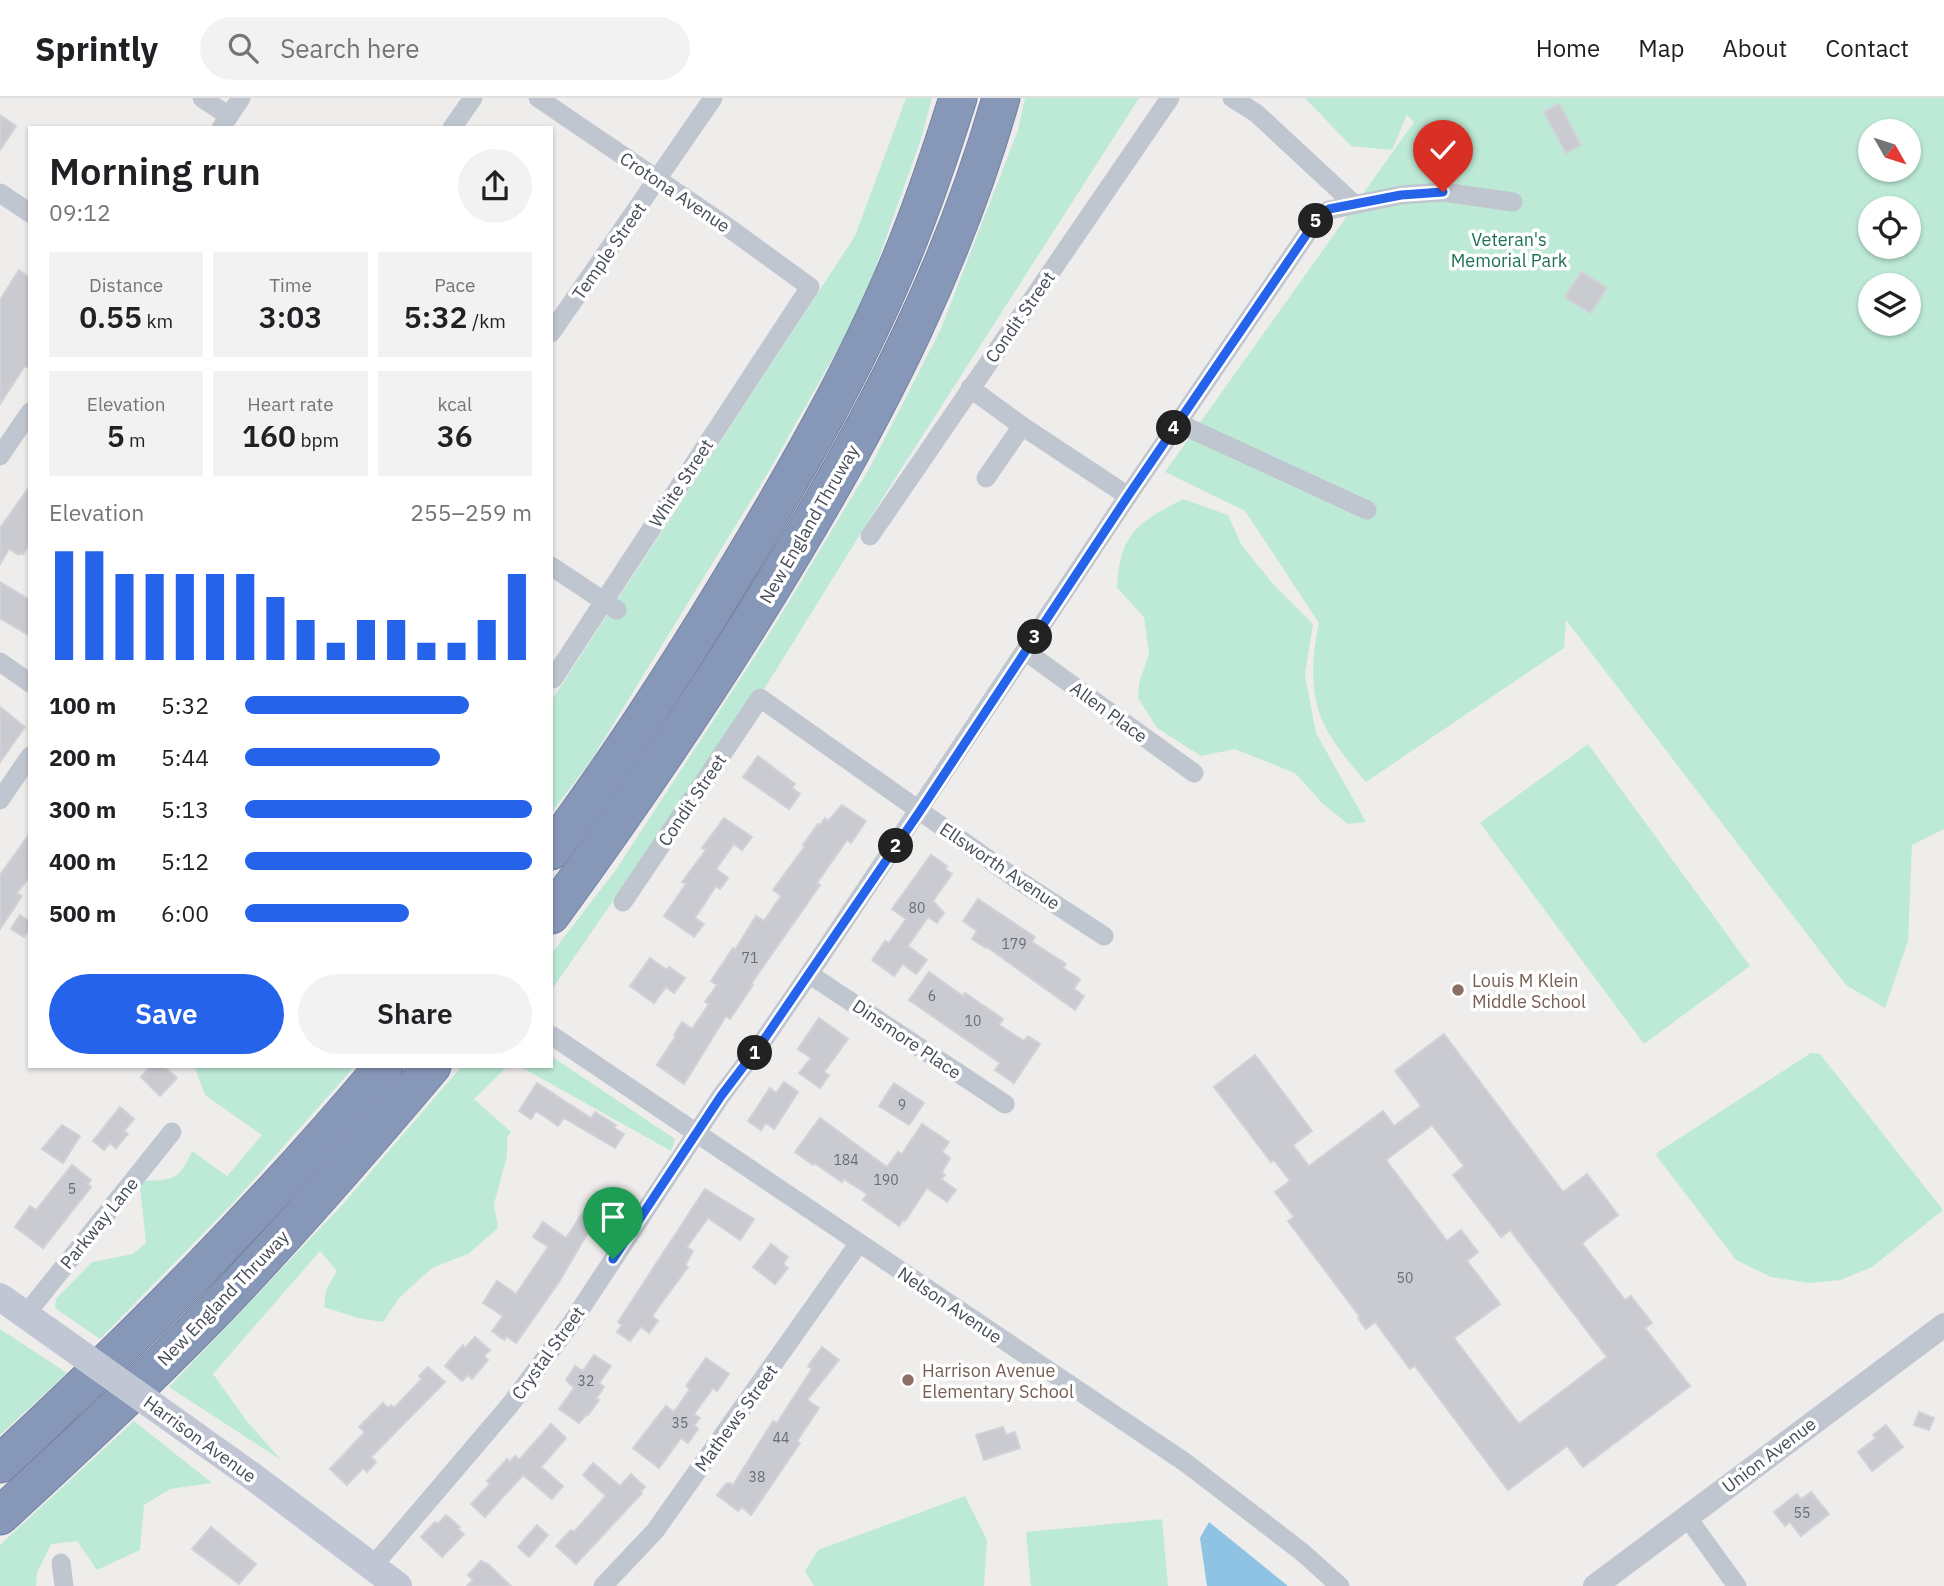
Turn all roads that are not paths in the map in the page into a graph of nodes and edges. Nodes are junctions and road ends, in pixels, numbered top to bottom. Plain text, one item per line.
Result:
1 (202, 98) edge
2 (241, 98) edge
3 (473, 98) edge
4 (538, 98) edge
5 (713, 98) edge
6 (958, 98) edge
7 (1002, 98) edge
8 (1170, 98) edge
9 (1231, 98) edge
10 (225, 122) edge
11 (453, 126) edge
12 (659, 180) junction
13 (0, 193) edge
14 (1513, 202) dead end
15 (1354, 204) junction
16 (28, 212) edge
17 (810, 287) joint
18 (553, 330) edge
19 (970, 388) junction
20 (28, 414) edge
21 (1178, 423) junction
22 (1022, 426) junction
23 (6, 432) edge
24 (0, 456) edge
25 (986, 478) dead end
26 (1128, 496) junction
27 (1367, 510) dead end
28 (870, 536) dead end
29 (553, 567) edge
30 (610, 606) junction
31 (1025, 651) junction
32 (0, 662) edge
33 (553, 679) edge
34 (28, 682) edge
35 (760, 698) joint
36 (28, 759) edge
37 (1194, 773) dead end
38 (0, 800) edge
39 (920, 811) junction
40 (553, 848) edge
41 (623, 902) dead end
42 (553, 912) edge
43 (1104, 936) dead end
44 (809, 974) junction
45 (553, 1036) edge
46 (382, 1068) edge
47 (430, 1068) edge
48 (1005, 1104) dead end
49 (172, 1132) dead end
50 (696, 1134) junction
51 (859, 1243) junction
52 (0, 1297) edge
53 (36, 1322) junction
54 (1944, 1325) edge
55 (0, 1464) edge
56 (0, 1516) edge
57 (1687, 1517) junction
58 (61, 1563) dead end
59 (372, 1567) junction
60 (64, 1586) edge
61 (398, 1586) edge
62 (603, 1586) edge
63 (1340, 1586) edge
64 (1595, 1586) edge
65 (1737, 1586) edge

1 - 10 street
2 - 10 street
3 - 11 street
4 - 12 street, Crotona Avenue
5 - 12 street, Temple Street
6 - 40 highway
7 - 42 highway, New England Thruway
8 - 19 street, Condit Street
9 - 15 street
12 - 17 street, Crotona Avenue
12 - 18 street, Temple Street
13 - 16 street
14 - 15 street, Crystal Street
15 - 21 street, Crystal Street
17 - 30 street, White Street
19 - 22 street
19 - 28 street, Condit Street
20 - 23 street
21 - 26 street, Crystal Street
21 - 27 street
22 - 25 street
22 - 26 street
23 - 24 street
26 - 31 street, Crystal Street
29 - 30 street
30 - 33 street, White Street
31 - 37 street, Allen Place
31 - 39 street, Crystal Street
32 - 34 street
35 - 39 street, Ellsworth Avenue
35 - 41 street, Condit Street
36 - 38 street
39 - 43 street, Ellsworth Avenue
39 - 44 street, Crystal Street
44 - 48 street, Dinsmore Place
44 - 50 street, Crystal Street
45 - 50 street, Nelson Avenue
46 - 55 highway, New England Thruway
47 - 56 highway, New England Thruway
49 - 53 street, Parkway Lane
50 - 51 street, Nelson Avenue
50 - 59 street, Crystal Street
51 - 62 street, Mathews Street
51 - 63 street, Nelson Avenue
52 - 53 main road, Harrison Avenue
53 - 59 main road, Harrison Avenue, bridge
54 - 57 street, Union Avenue
57 - 64 street, Union Avenue
57 - 65 street
58 - 60 street
59 - 61 main road, Harrison Avenue

